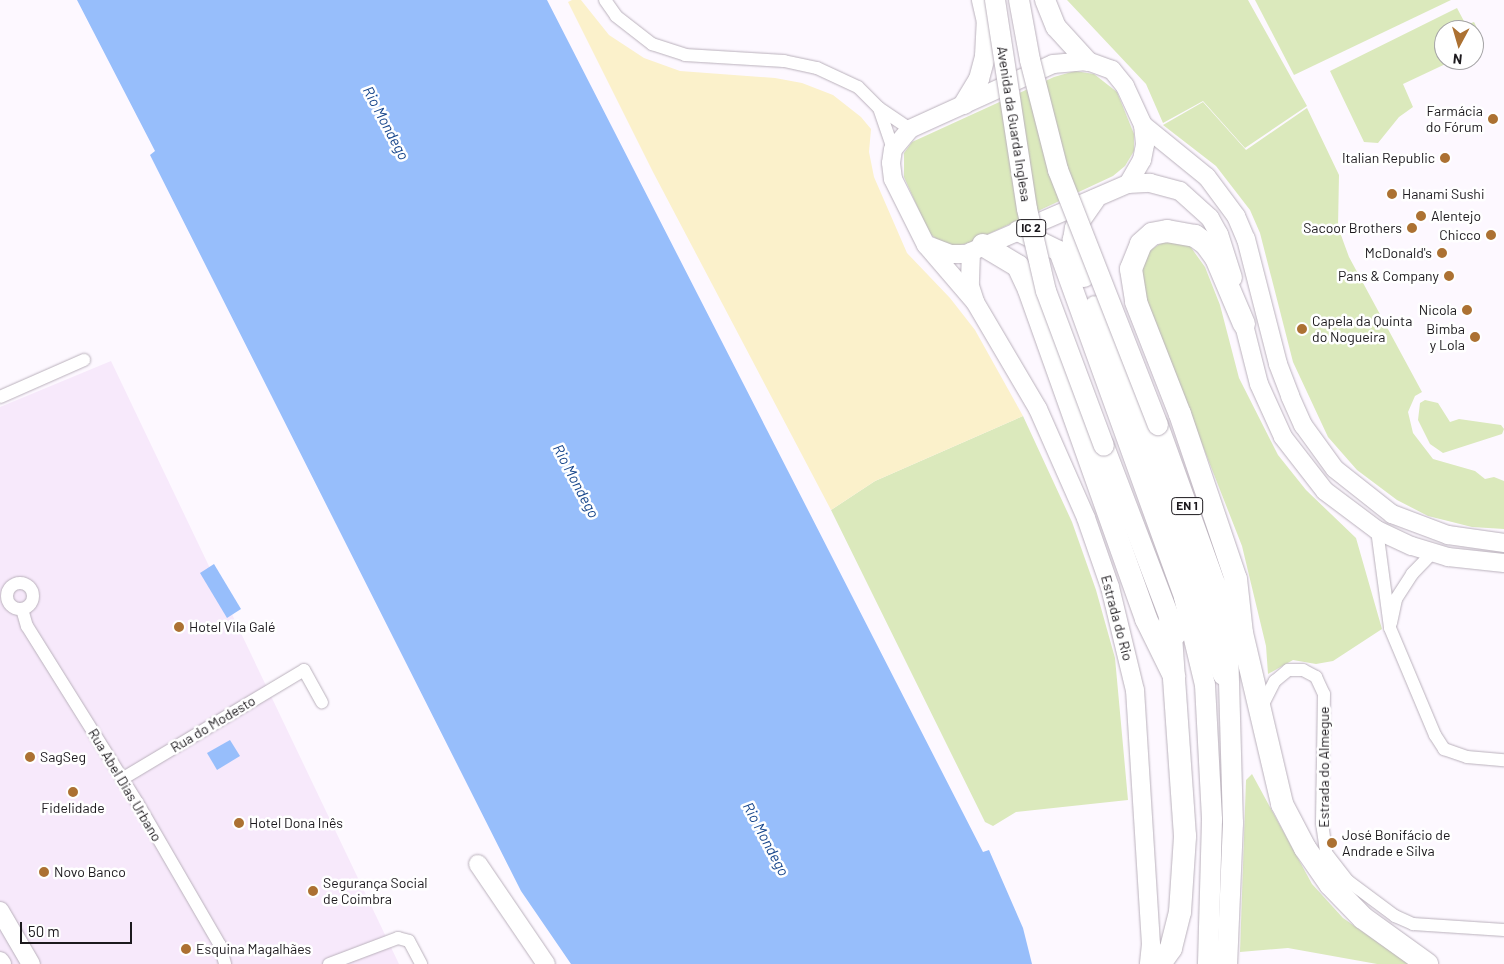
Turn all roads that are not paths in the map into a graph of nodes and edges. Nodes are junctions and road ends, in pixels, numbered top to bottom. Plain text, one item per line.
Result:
1 (605, 0) edge
2 (982, 0) edge
3 (995, 0) edge
4 (1019, 0) edge
5 (1045, 0) edge
6 (1087, 61) junction
7 (964, 104) junction
8 (879, 108) junction
9 (1143, 125) junction
10 (910, 129) junction
11 (893, 149) junction
12 (1128, 184) junction
13 (1095, 199) junction
14 (1018, 231) junction
15 (926, 245) junction
16 (977, 248) junction
17 (975, 302) junction
18 (1244, 324) junction
19 (84, 360) dead end
20 (0, 397) edge
21 (1377, 530) junction
22 (1504, 543) edge
23 (1432, 553) junction
24 (1504, 563) edge
25 (1216, 586) junction
26 (22, 609) dead end
27 (1170, 621) junction
28 (1390, 628) junction
29 (1242, 633) junction
30 (1174, 676) junction
31 (1227, 684) junction
32 (322, 702) dead end
33 (1260, 710) junction
34 (1205, 720) junction
35 (1504, 760) edge
36 (122, 779) junction
37 (478, 864) dead end
38 (0, 911) edge
39 (1504, 930) edge
40 (0, 961) edge
41 (2, 964) edge
42 (31, 964) edge
43 (225, 964) edge
44 (329, 964) edge
45 (421, 964) edge
46 (546, 964) edge
47 (1149, 964) edge
48 (1160, 964) edge
49 (1208, 964) edge
50 (1227, 964) edge
51 (1427, 964) edge

1 - 8 street
2 - 7 main road
3 - 27 main road, Avenida da Guarda Inglesa / IC 2, bridge
4 - 25 main road, Avenida da Guarda Inglesa / EN 1, bridge
5 - 6 main road
6 - 7 main road
6 - 9 main road
7 - 10 main road
8 - 10 street
8 - 11 street
9 - 12 main road
9 - 22 main road
10 - 11 main road
11 - 15 main road, Estrada do Rio
12 - 13 main road
12 - 18 main road
13 - 14 main road
13 - 31 main road
14 - 16 main road
14 - 34 main road
15 - 16 main road
15 - 17 main road, Estrada do Rio
16 - 17 main road, Estrada do Rio
16 - 30 highway
17 - 47 main road, Estrada do Rio
18 - 21 main road
18 - 29 highway
19 - 20 street
21 - 23 main road
21 - 28 street
23 - 24 main road
23 - 28 street
25 - 29 highway
25 - 31 main road
26 - 36 street, Rua Abel Dias Urbano
27 - 30 highway
27 - 34 main road, Avenida da Guarda Inglesa
28 - 35 street
29 - 33 highway
30 - 48 highway
31 - 50 main road
32 - 36 street, Rua do Modesto
33 - 39 street, Estrada do Almegue
33 - 51 highway
34 - 49 main road
36 - 43 street, Rua Abel Dias Urbano
37 - 46 main road
38 - 42 main road
40 - 41 main road
44 - 45 street

